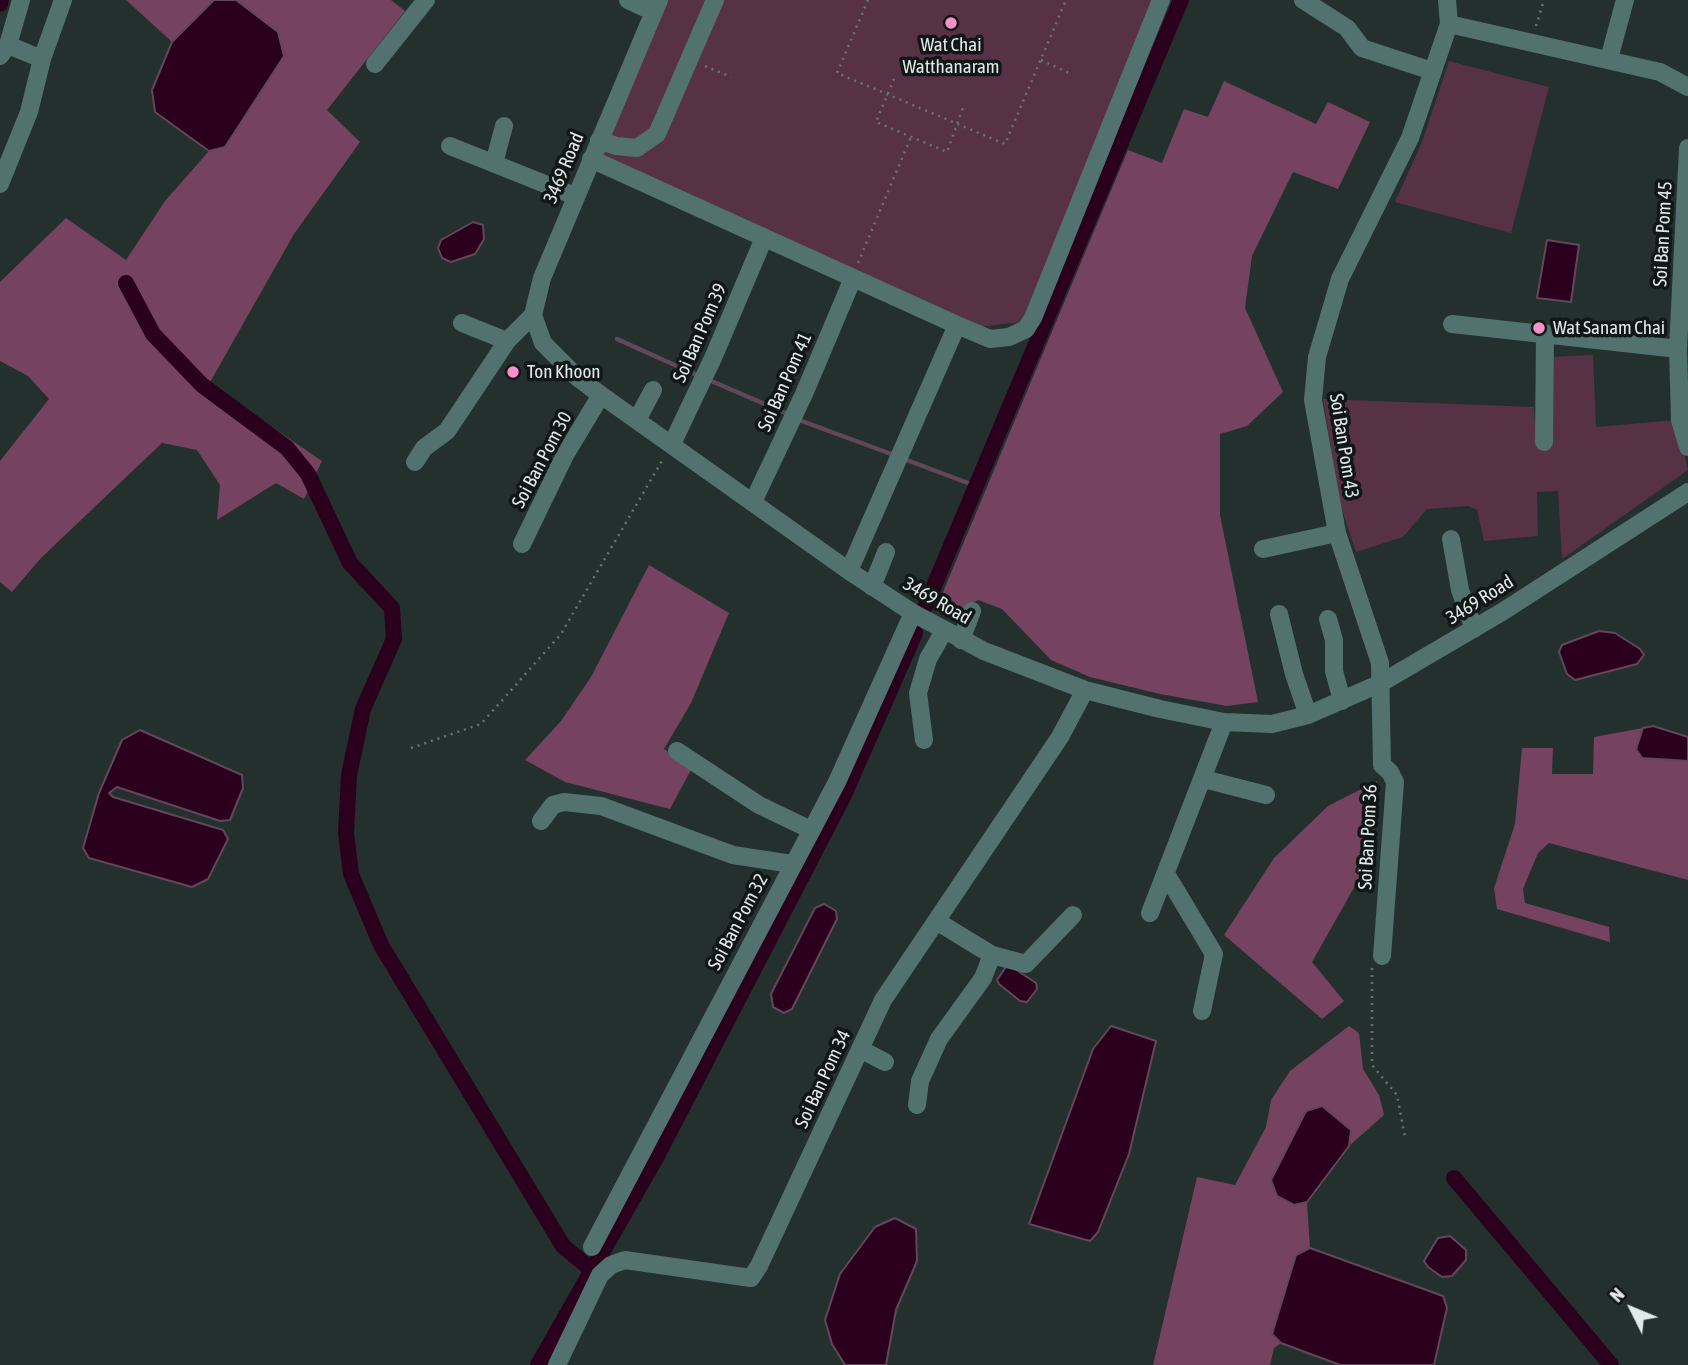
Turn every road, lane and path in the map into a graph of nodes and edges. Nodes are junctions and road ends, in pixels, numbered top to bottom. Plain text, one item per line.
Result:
1 (21, 0) edge
2 (63, 0) edge
3 (426, 0) edge
4 (628, 0) edge
5 (715, 0) edge
6 (869, 0) edge
7 (1066, 0) edge
8 (1161, 0) edge
9 (1303, 0) edge
10 (1447, 0) edge
11 (1544, 0) edge
12 (1625, 0) edge
13 (657, 6) edge
14 (1449, 24) junction
15 (1530, 42) junction
16 (4, 50) edge
17 (42, 59) junction
18 (690, 59) junction
19 (1609, 59) junction
20 (1041, 60) junction
21 (375, 64) dead end
22 (1432, 71) junction
23 (1069, 73) dead end
24 (731, 76) dead end
25 (894, 79) dead end
26 (1688, 88) edge
27 (887, 94) junction
28 (963, 108) dead end
29 (957, 124) junction
30 (504, 126) dead end
31 (911, 137) junction
32 (599, 140) junction
33 (450, 146) dead end
34 (1688, 148) edge
35 (591, 159) junction
36 (494, 163) junction
37 (0, 184) edge
38 (575, 196) junction
39 (764, 238) junction
40 (1686, 244) edge
41 (855, 273) junction
42 (533, 315) junction
43 (462, 323) dead end
44 (1452, 324) dead end
45 (957, 325) junction
46 (1545, 333) junction
47 (507, 341) junction
48 (1678, 349) junction
49 (653, 390) dead end
50 (601, 396) junction
51 (637, 420) junction
52 (1544, 442) dead end
53 (671, 444) junction
54 (1688, 447) edge
55 (415, 462) dead end
56 (1688, 492) edge
57 (753, 502) junction
58 (1337, 533) junction
59 (1451, 539) dead end
60 (522, 544) dead end
61 (1263, 549) dead end
62 (886, 552) dead end
63 (849, 571) junction
64 (872, 587) junction
65 (972, 611) dead end
66 (913, 613) junction
67 (1279, 614) dead end
68 (1328, 619) dead end
69 (1474, 629) junction
70 (944, 631) junction
71 (961, 640) junction
72 (1381, 683) junction
73 (1085, 690) junction
74 (1342, 702) junction
75 (1308, 715) junction
76 (1224, 722) junction
77 (924, 740) dead end
78 (411, 748) dead end
79 (677, 751) dead end
80 (1204, 779) junction
81 (1266, 795) dead end
82 (541, 821) dead end
83 (811, 830) junction
84 (792, 864) junction
85 (1166, 874) junction
86 (1150, 913) dead end
87 (1073, 915) dead end
88 (938, 922) junction
89 (992, 955) junction
90 (1382, 956) dead end
91 (1202, 1012) dead end
92 (860, 1049) junction
93 (885, 1062) dead end
94 (917, 1105) dead end
95 (592, 1247) dead end
96 (557, 1365) edge

1 - 16 street
2 - 17 street
3 - 21 street
4 - 13 street
5 - 18 street
6 - 27 path
7 - 20 path
8 - 45 street
9 - 22 street
10 - 14 street
11 - 15 path
12 - 19 street
13 - 32 street, 3469 Road
14 - 15 street
14 - 22 street, Soi Ban Pom 43
15 - 19 street
16 - 17 street
17 - 37 street
18 - 24 path
18 - 32 street
19 - 26 street
20 - 23 path
20 - 29 path
22 - 58 street, Soi Ban Pom 43
25 - 27 path
27 - 29 path
27 - 31 path
28 - 29 path
29 - 31 path
30 - 36 street
31 - 41 path
32 - 35 street, 3469 Road
33 - 36 street
34 - 40 street, Soi Ban Pom 45
35 - 38 street, 3469 Road
35 - 39 street
36 - 38 street
38 - 42 street, 3469 Road
39 - 41 street
39 - 53 street, Soi Ban Pom 39
40 - 48 street, Soi Ban Pom 45
41 - 45 street
41 - 57 street, Soi Ban Pom 41
42 - 47 street
42 - 50 street, 3469 Road
43 - 47 street
44 - 46 street
45 - 63 street
46 - 48 street
46 - 52 street
47 - 55 street
48 - 54 street, Soi Ban Pom 45
49 - 51 street
50 - 51 street, 3469 Road
50 - 60 street, Soi Ban Pom 30
51 - 53 street, 3469 Road
53 - 57 street, 3469 Road
53 - 78 path
56 - 69 street, 3469 Road
57 - 63 street, 3469 Road
58 - 61 street
58 - 72 street, Soi Ban Pom 43
59 - 69 street
62 - 64 street
63 - 64 street, 3469 Road
64 - 66 street, 3469 Road
65 - 71 street
66 - 70 street, 3469 Road
66 - 83 street, Soi Ban Pom 32
67 - 75 street
68 - 74 street
69 - 72 street, 3469 Road
70 - 71 street, 3469 Road
70 - 77 street
71 - 73 street, 3469 Road
72 - 74 street, 3469 Road
72 - 90 street, Soi Ban Pom 36
73 - 76 street, 3469 Road
73 - 88 street, Soi Ban Pom 34
74 - 75 street, 3469 Road
75 - 76 street, 3469 Road
76 - 80 street
79 - 83 street
80 - 81 street
80 - 85 street
82 - 84 street
83 - 84 street, Soi Ban Pom 32
84 - 95 street, Soi Ban Pom 32
85 - 86 street
85 - 91 street
87 - 89 street
88 - 89 street
88 - 92 street, Soi Ban Pom 34
89 - 94 street
92 - 93 street
92 - 96 street, Soi Ban Pom 34

